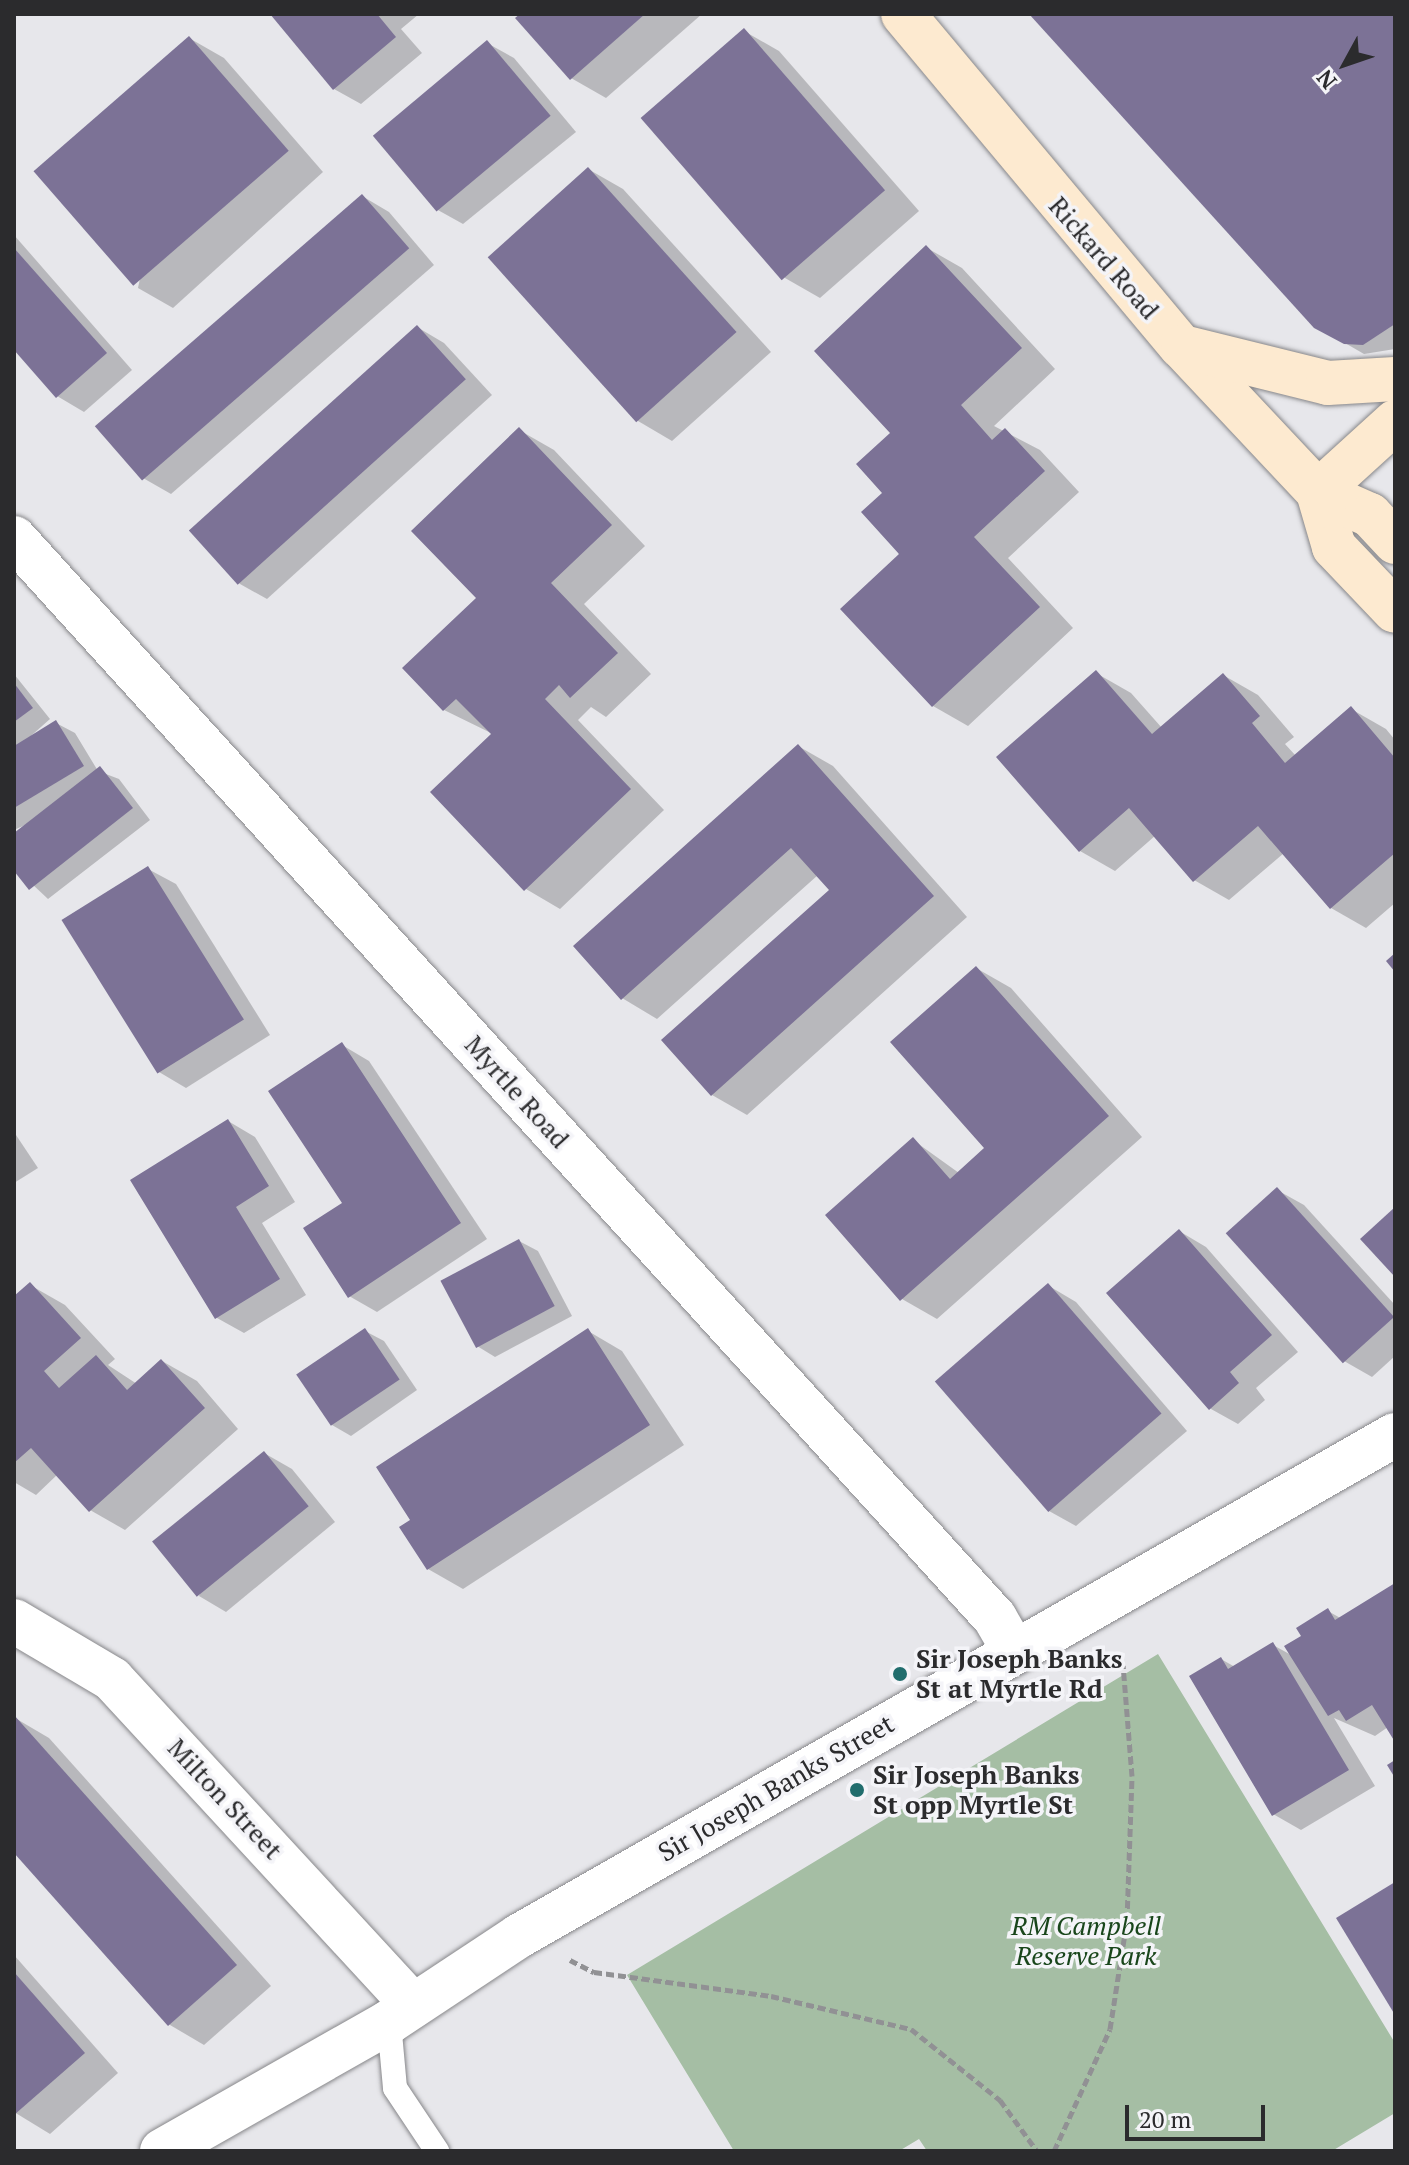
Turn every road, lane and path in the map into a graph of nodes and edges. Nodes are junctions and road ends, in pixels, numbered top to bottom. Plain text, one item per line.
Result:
1 (903, 14) edge
2 (1181, 346) junction
3 (1395, 379) edge
4 (1395, 422) edge
5 (1318, 492) junction
6 (14, 538) edge
7 (1395, 542) edge
8 (1395, 611) edge
9 (1395, 1435) edge
10 (14, 1621) edge
11 (1014, 1651) junction
12 (1123, 1665) dead end
13 (519, 1936) junction
14 (401, 2014) junction
15 (162, 2151) edge
16 (437, 2151) edge
17 (1037, 2151) edge
18 (1054, 2151) edge

1 - 2 main road, Rickard Road
2 - 3 main road
2 - 5 main road, Rickard Road
4 - 5 main road
5 - 7 main road, Rickard Road
5 - 8 main road, Rickard Road
6 - 11 street, Myrtle Road
9 - 11 street, Sir Joseph Banks Street
10 - 14 street, Milton Street
11 - 13 street, Sir Joseph Banks Street
12 - 18 path
13 - 14 street, Sir Joseph Banks Street
13 - 17 path
14 - 15 street, Sir Joseph Banks Street
14 - 16 lane

